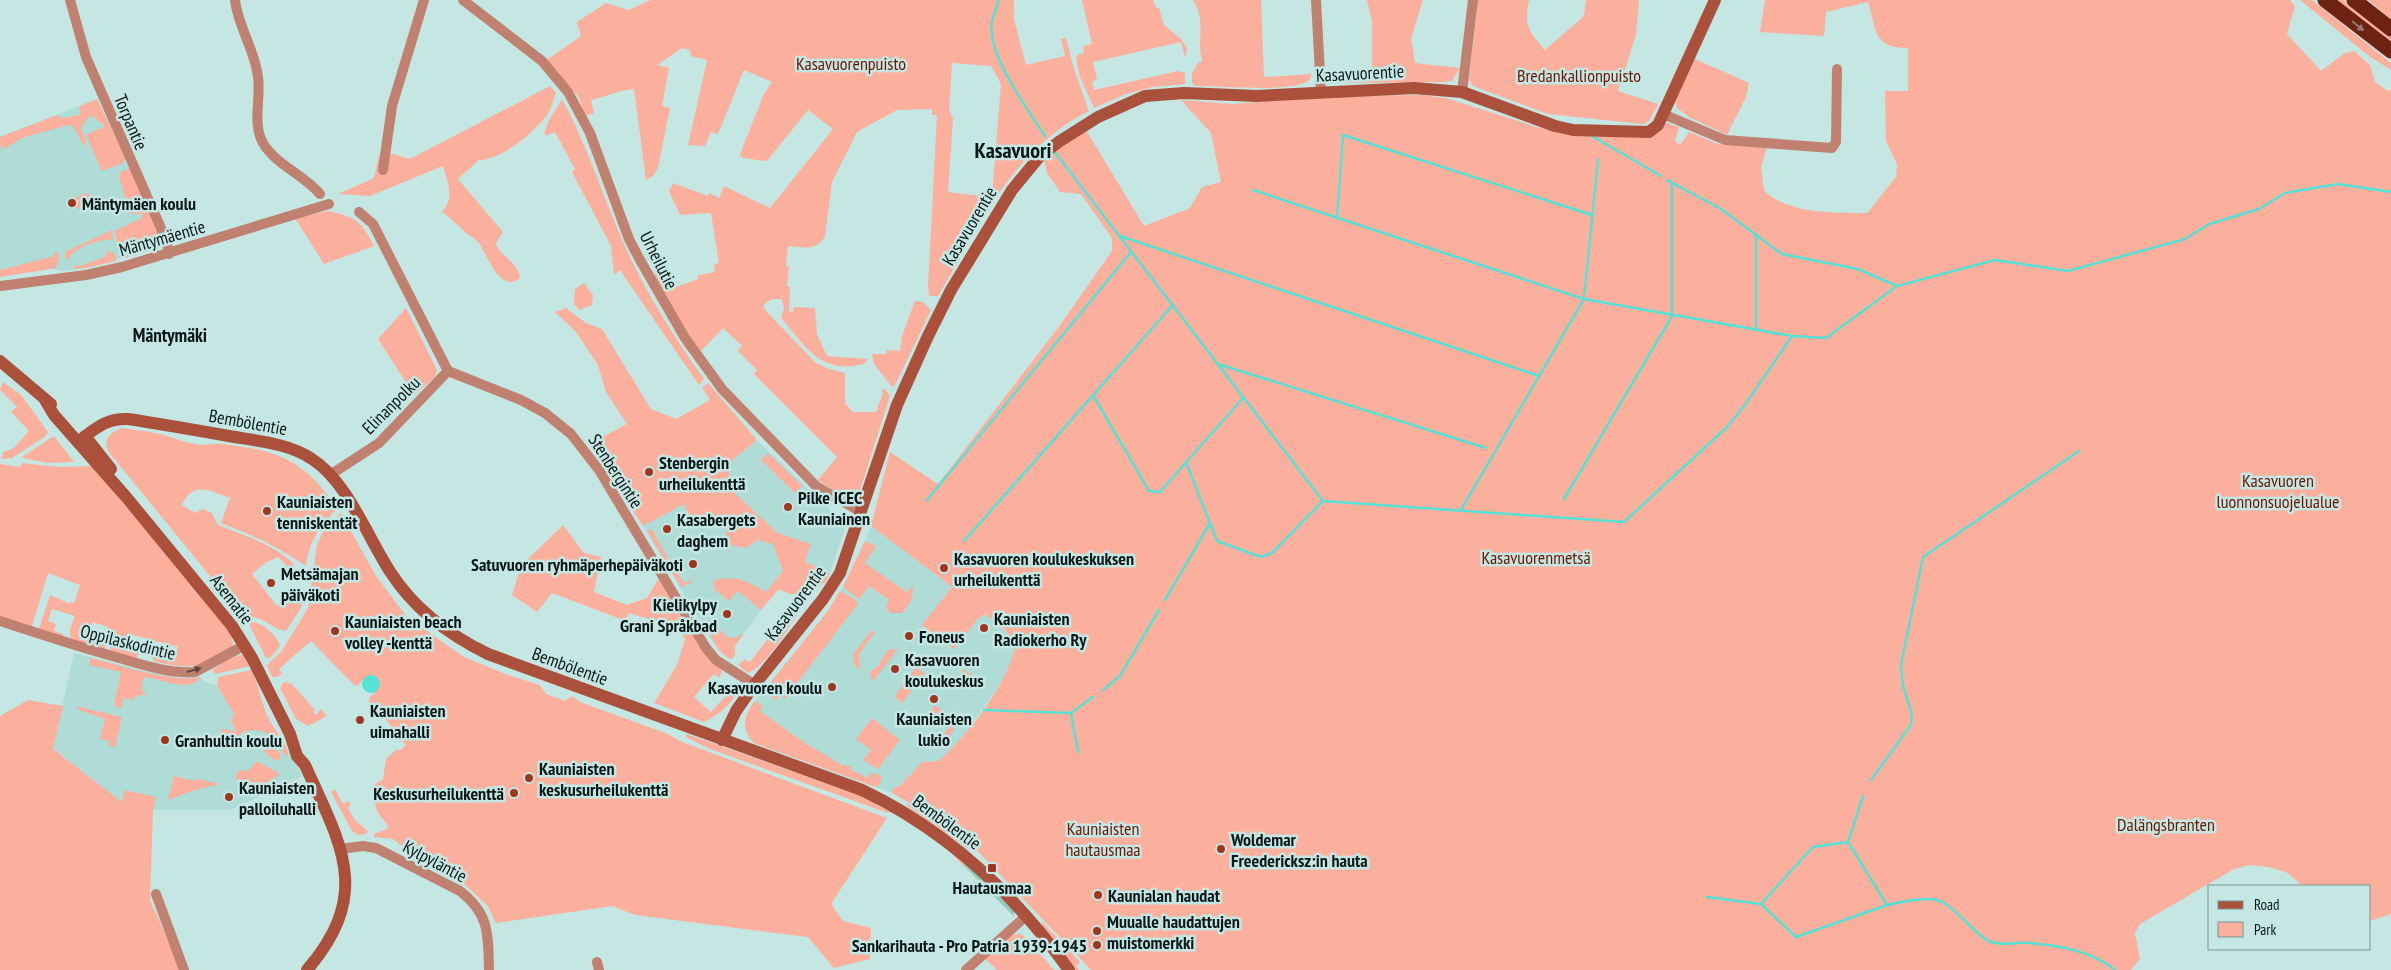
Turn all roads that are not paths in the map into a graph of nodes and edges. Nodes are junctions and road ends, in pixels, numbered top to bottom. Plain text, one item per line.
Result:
1 (70, 0) edge
2 (234, 0) edge
3 (424, 0) edge
4 (1316, 0) edge
5 (1473, 0) edge
6 (1715, 0) edge
7 (2325, 0) edge
8 (2354, 0) edge
9 (466, 1) edge
10 (2391, 29) edge
11 (2391, 51) edge
12 (1837, 69) dead end
13 (1321, 92) junction
14 (1462, 92) junction
15 (1663, 114) junction
16 (384, 170) dead end
17 (320, 194) dead end
18 (329, 204) dead end
19 (359, 212) dead end
20 (169, 254) junction
21 (0, 286) edge
22 (1, 362) edge
23 (448, 371) junction
24 (82, 439) junction
25 (330, 475) junction
26 (861, 512) junction
27 (0, 621) edge
28 (245, 646) junction
29 (754, 684) junction
30 (722, 740) junction
31 (340, 849) junction
32 (156, 894) dead end
33 (1026, 916) junction
34 (184, 970) edge
35 (307, 970) edge
36 (489, 970) edge
37 (966, 970) edge
38 (1069, 970) edge

1 - 20 street, Torpantie
2 - 17 street
3 - 16 street
4 - 13 street
5 - 14 street
6 - 15 street, Kasavuorentie
7 -> 11 highway
8 - 10 highway
9 - 26 street, Urheilutie
12 - 15 street
13 - 14 street, Kasavuorentie
13 - 26 street, Kasavuorentie
14 - 15 street, Kasavuorentie
18 - 20 street, Mäntymäentie
19 - 23 street
20 - 21 street, Mäntymäentie
22 - 24 street, Asematie
23 - 25 street, Elinanpolku
23 - 29 street, Stenbergintie
24 - 25 street, Bembölentie
24 - 28 street, Asematie
25 - 30 street, Bembölentie
26 - 29 street, Kasavuorentie
27 -> 28 street, Oppilaskodintie
28 - 31 street, Asematie
29 - 30 street, Kasavuorentie
30 - 33 street, Bembölentie
31 - 35 street, Asematie
31 - 36 street, Kylpyläntie
32 - 34 street
33 - 37 street
33 - 38 street, Bembölentie

